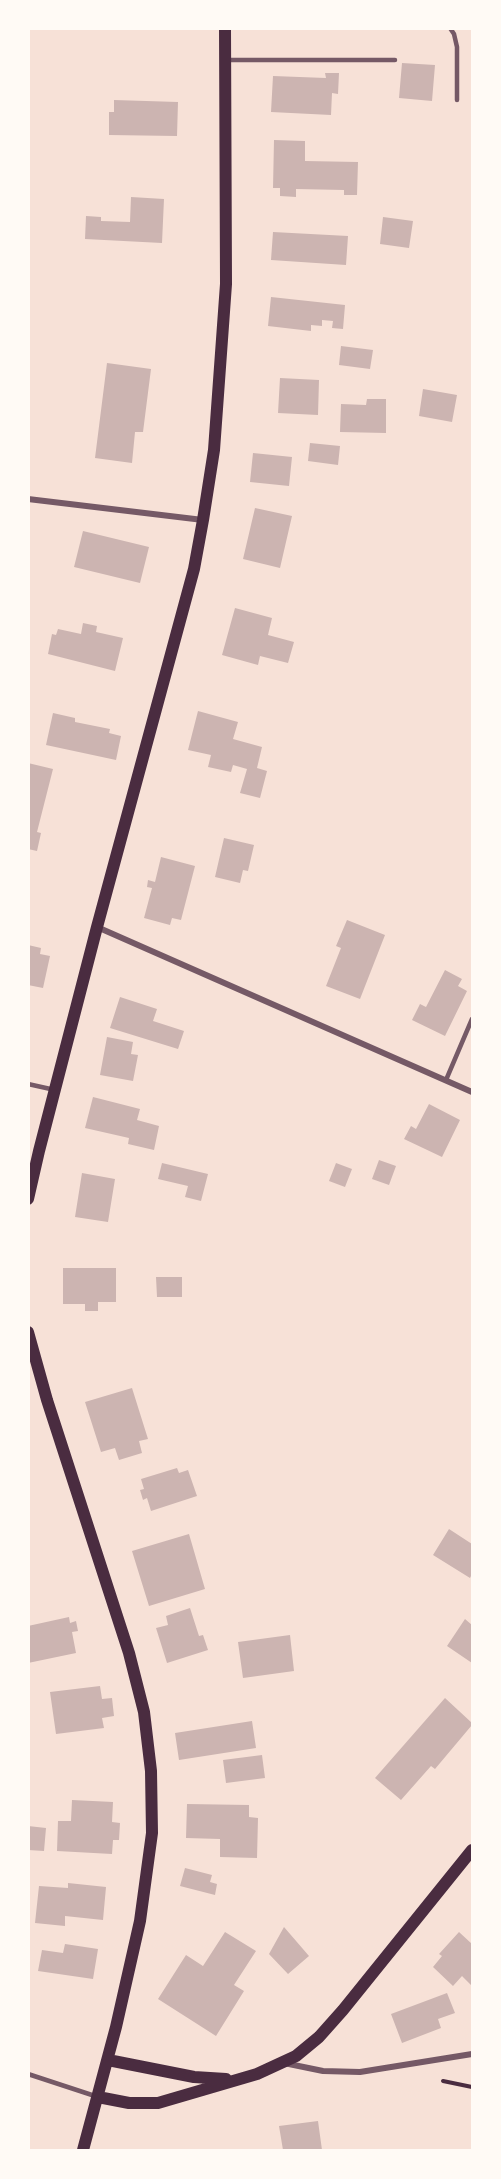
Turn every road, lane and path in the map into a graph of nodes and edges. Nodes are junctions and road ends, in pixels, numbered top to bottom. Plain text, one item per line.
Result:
1 (225, 28) edge
2 (450, 28) edge
3 (225, 60) junction
4 (395, 60) dead end
5 (457, 100) dead end
6 (28, 499) edge
7 (203, 520) junction
8 (97, 927) junction
9 (472, 1019) edge
10 (446, 1080) junction
11 (28, 1084) edge
12 (55, 1090) junction
13 (472, 1092) edge
14 (28, 1199) edge
15 (28, 1332) edge
16 (472, 1850) edge
17 (472, 2054) edge
18 (108, 2060) junction
19 (284, 2063) junction
20 (28, 2074) edge
21 (242, 2078) junction
22 (443, 2081) dead end
23 (472, 2087) edge
24 (98, 2097) junction
25 (83, 2151) edge

1 - 3 main road
2 - 5 lane
3 - 4 lane
3 - 7 main road
6 - 7 street
7 - 8 main road
8 - 10 street
8 - 12 main road
9 - 10 lane
10 - 13 street
11 - 12 lane
12 - 14 main road
15 - 18 main road
16 - 19 main road
17 - 19 street
18 - 21 main road
18 - 24 main road
19 - 21 main road
20 - 24 lane
21 - 24 main road
22 - 23 path
24 - 25 main road

